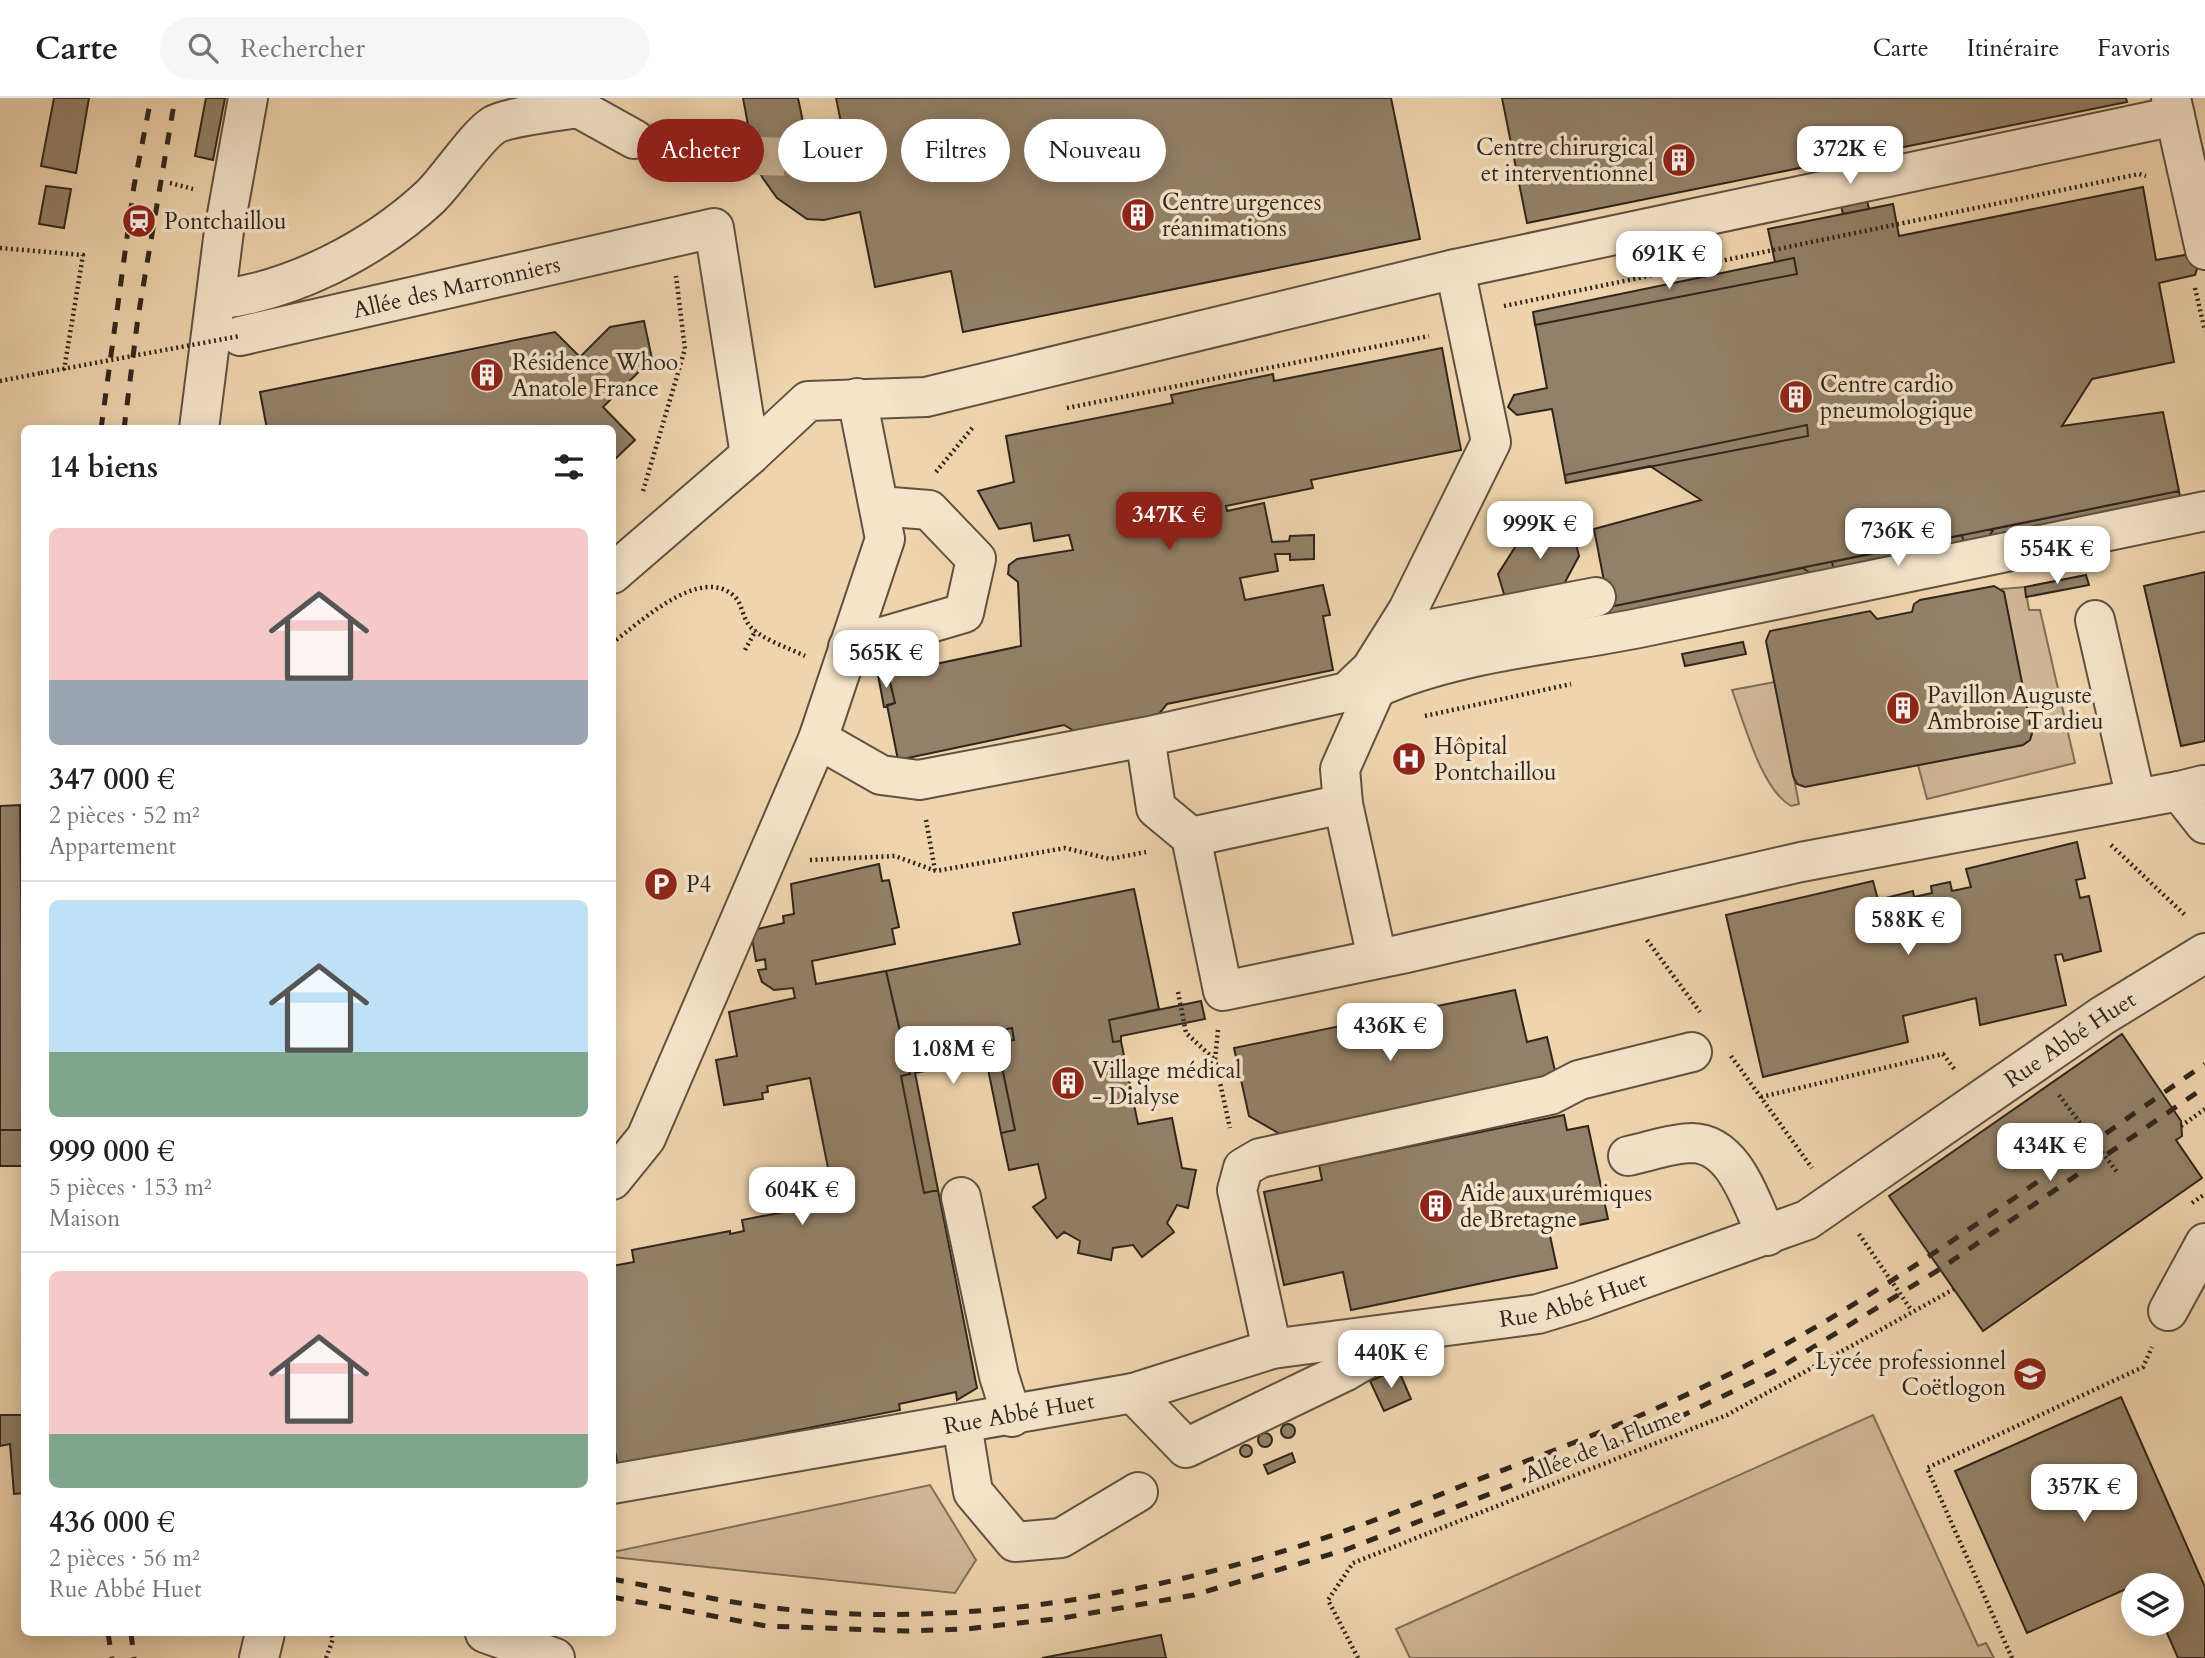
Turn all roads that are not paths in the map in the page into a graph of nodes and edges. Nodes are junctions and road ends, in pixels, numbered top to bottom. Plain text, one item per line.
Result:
1 (248, 98) edge
2 (2173, 107) edge
3 (634, 139) tunnel mouth
4 (2205, 250) edge
5 (1455, 269) junction
6 (216, 300) junction
7 (240, 336) road end
8 (857, 398) junction
9 (200, 425) edge
10 (750, 455) junction
11 (878, 506) junction
12 (2205, 511) edge
13 (616, 571) edge
14 (1596, 597) dead end
15 (2095, 620) dead end
16 (831, 654) junction
17 (1376, 688) junction
18 (1145, 737) junction
19 (818, 739) junction
20 (2192, 788) edge
21 (2136, 799) junction
22 (1343, 804) junction
23 (2205, 824) edge
24 (1191, 837) junction
25 (2199, 938) edge
26 (1377, 958) junction
27 (1699, 1037) road end
28 (1628, 1156) dead end
29 (616, 1164) edge
30 (961, 1197) dead end
31 (1767, 1236) junction
32 (2205, 1243) edge
33 (2168, 1311) road end
34 (1414, 1332) junction
35 (1272, 1349) junction
36 (1133, 1393) junction
37 (1012, 1417) junction
38 (962, 1424) junction
39 (616, 1484) edge
40 (1139, 1492) dead end
41 (264, 1636) edge
42 (493, 1636) edge
43 (259, 1658) edge
44 (555, 1658) edge

1 - 6 street
2 - 4 street
2 - 5 street
3 - 6 street
5 - 8 street
5 - 18 street
6 - 9 street
7 - 10 street, Allée des Marronniers
8 - 10 street
8 - 11 street
10 - 13 street
11 - 16 street
11 - 16 street
12 - 17 street
14 - 17 street
15 - 21 street
16 - 19 street
17 - 22 street
18 - 19 street
18 - 24 street
19 - 29 street
20 - 21 street
20 - 23 street
21 - 26 street
22 - 24 street
22 - 26 street
24 - 26 street
25 - 31 street, Rue Abbé Huet
27 - 35 street
28 - 31 street
30 - 37 street
31 - 34 street, Rue Abbé Huet
32 - 33 street
34 - 35 street, Rue Abbé Huet
34 - 36 street
35 - 36 street, Rue Abbé Huet
36 - 37 street, Rue Abbé Huet
37 - 38 street, Rue Abbé Huet
38 - 39 street, Rue Abbé Huet
38 - 40 street
41 - 43 street
42 - 44 street

